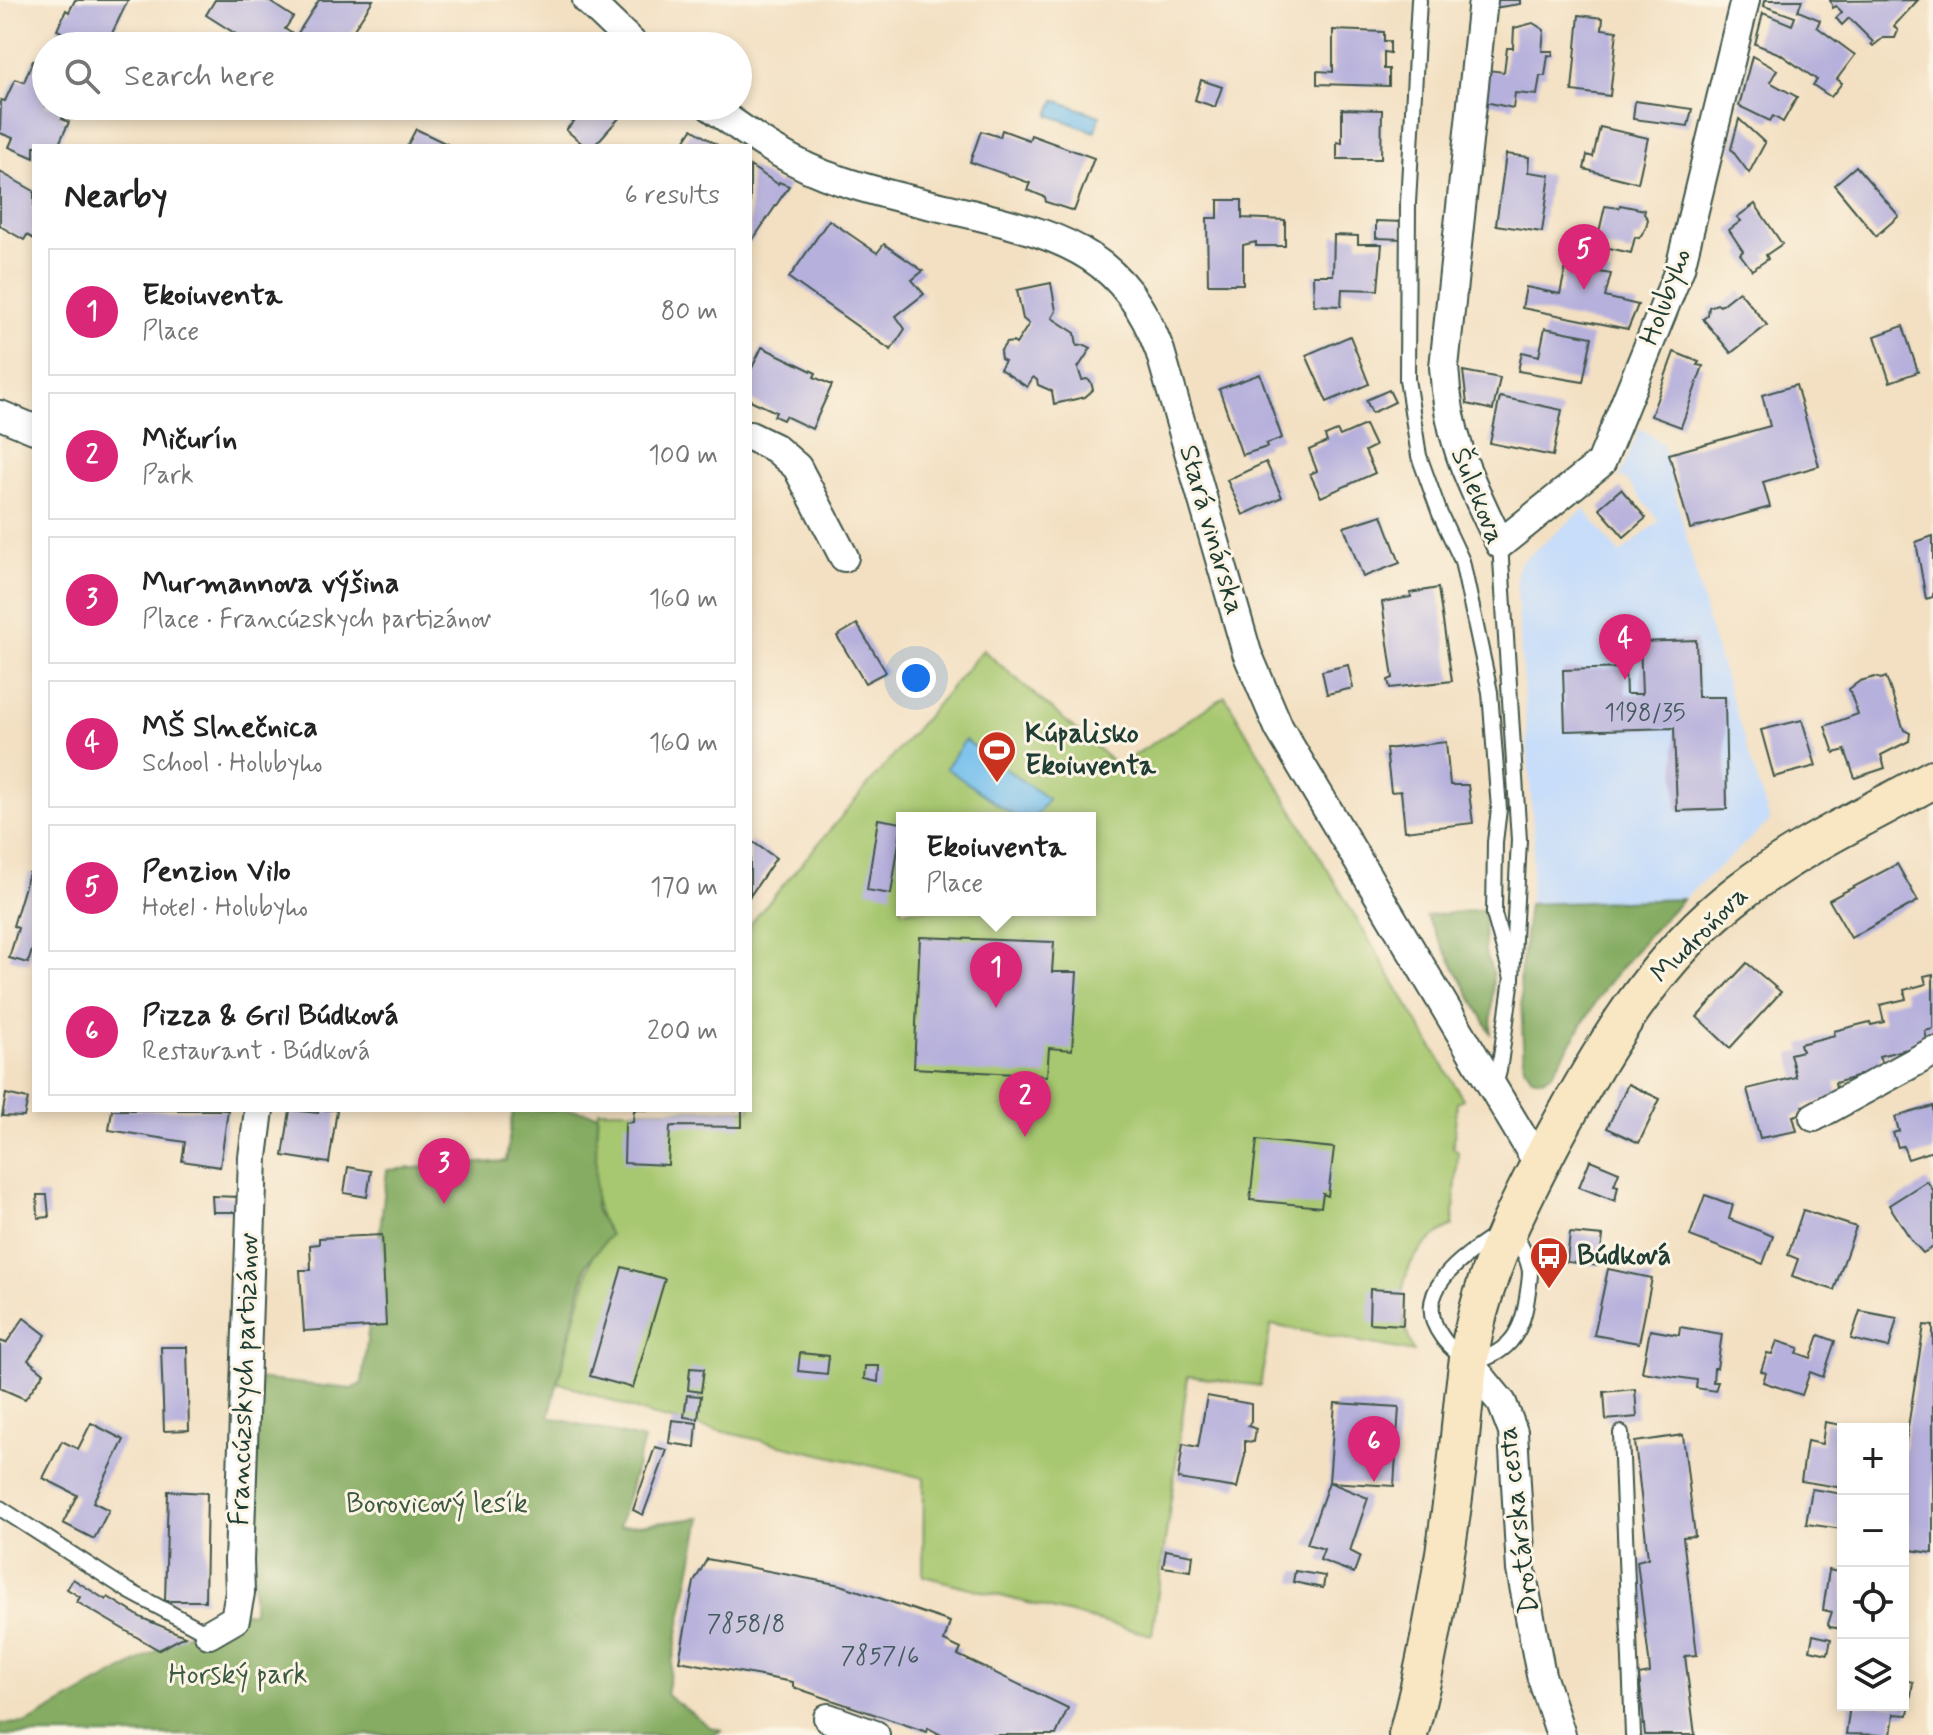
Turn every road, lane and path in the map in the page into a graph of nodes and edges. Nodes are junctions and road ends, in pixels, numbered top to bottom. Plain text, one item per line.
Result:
1 (587, 0) edge
2 (1419, 0) edge
3 (1483, 0) edge
4 (1745, 0) edge
5 (620, 32) edge
6 (730, 120) edge
7 (0, 415) edge
8 (32, 428) edge
9 (752, 437) edge
10 (1500, 544) junction
11 (844, 557) dead end
12 (1933, 779) edge
13 (1512, 978) junction
14 (1933, 1052) edge
15 (1494, 1089) junction
16 (259, 1112) edge
17 (1814, 1117) dead end
18 (1539, 1165) junction
19 (1469, 1363) junction
20 (1621, 1433) dead end
21 (0, 1508) edge
22 (209, 1634) joint
23 (828, 1718) dead end
24 (875, 1735) edge
25 (1408, 1735) edge
26 (1561, 1735) edge
27 (1633, 1735) edge

1 - 5 street
2 - 13 lane
3 - 10 street, Šulekova
4 - 10 street, Holubyho
6 - 15 street, Stará vinárska
7 - 8 street
9 - 11 street
10 - 13 lane, Šulekova
12 - 18 street, Mudroňova
13 - 15 lane, Šulekova
14 - 17 street
15 - 18 street, Stará vinárska
16 - 22 street, Francúzskych partizánov
18 - 19 street
19 - 25 street
19 - 26 street, Drotárska cesta
20 - 27 lane
21 - 22 lane
23 - 24 street

